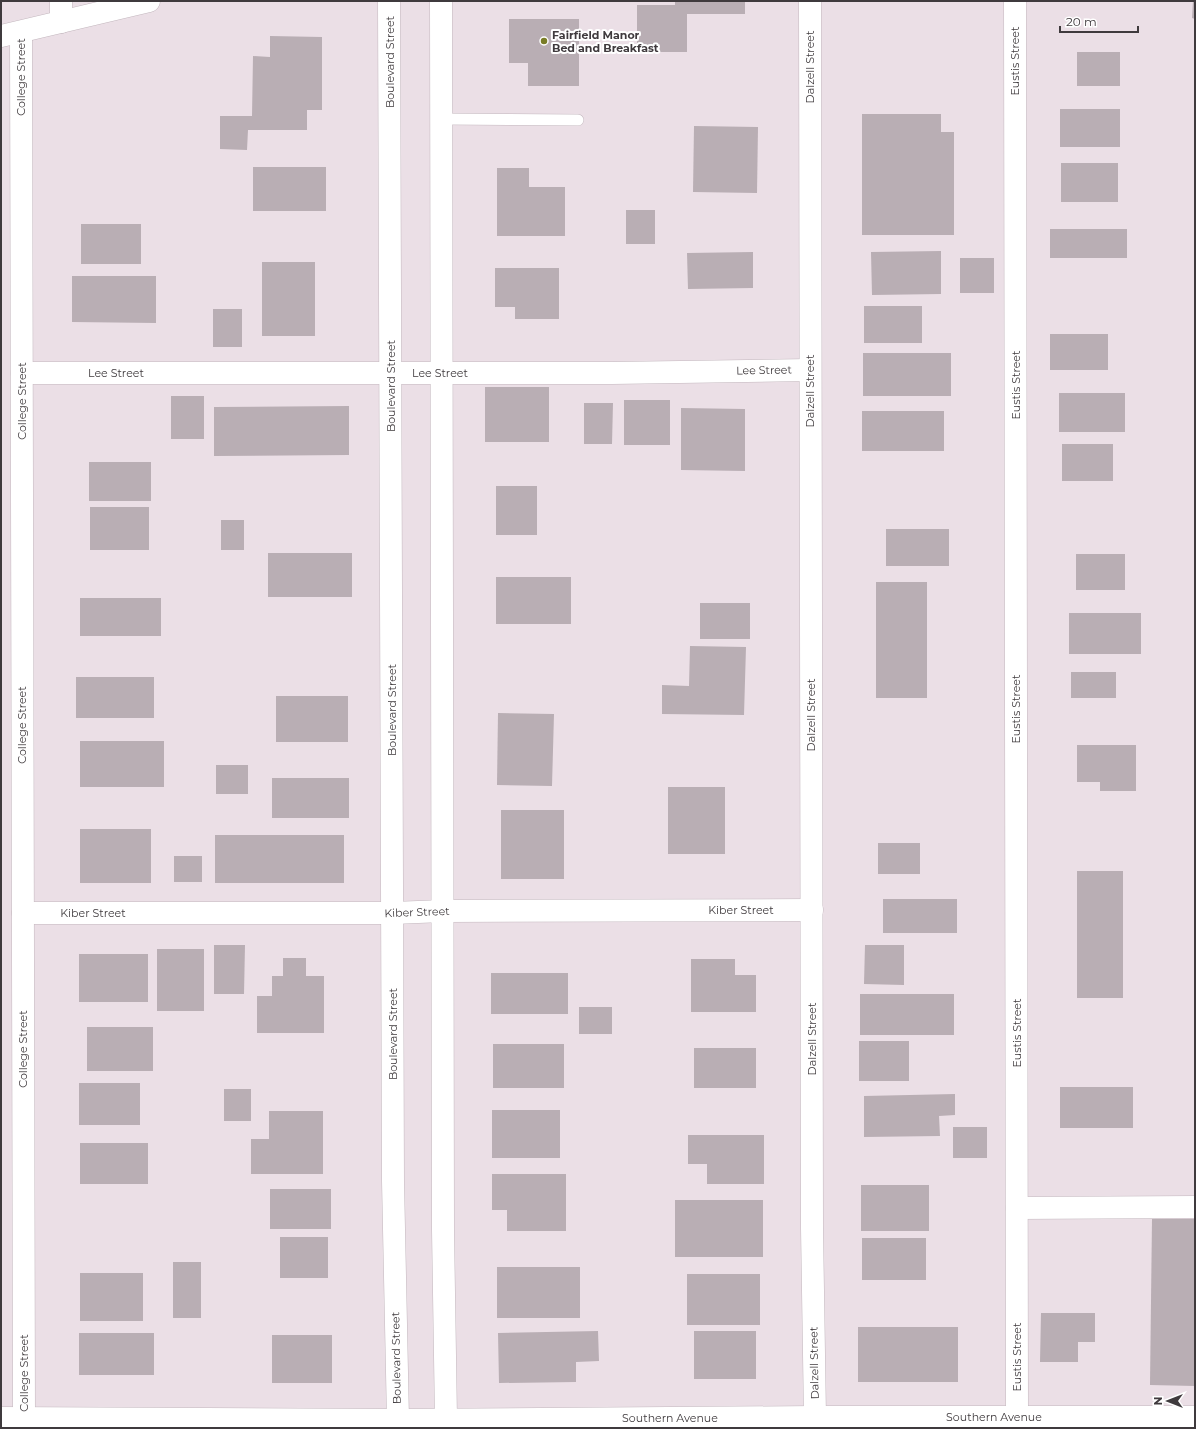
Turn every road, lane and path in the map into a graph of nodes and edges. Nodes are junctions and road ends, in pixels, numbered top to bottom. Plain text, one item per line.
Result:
1 (149, 1) edge
2 (389, 1) edge
3 (440, 1) edge
4 (810, 1) edge
5 (1015, 1) edge
6 (61, 12) edge
7 (11, 34) edge
8 (441, 119) junction
9 (578, 120) dead end
10 (810, 370) junction
11 (22, 373) junction
12 (391, 373) junction
13 (442, 373) junction
14 (812, 910) junction
15 (442, 911) junction
16 (22, 913) junction
17 (393, 913) junction
18 (1195, 1207) edge
19 (1017, 1208) junction
20 (1017, 1417) junction
21 (1195, 1417) edge
22 (1, 1418) edge
23 (24, 1418) junction
24 (446, 1419) junction
25 (398, 1420) junction
26 (815, 1423) edge

1 - 6 street
2 - 12 street, Boulevard Street
3 - 8 street
4 - 10 street, Dalzell Street
5 - 19 street, Eustis Street
6 - 7 street
7 - 11 street, College Street
8 - 9 lane
8 - 13 street
10 - 13 street, Lee Street
10 - 14 street, Dalzell Street
11 - 12 street, Lee Street
11 - 16 street, College Street
12 - 13 street, Lee Street
12 - 17 street, Boulevard Street
13 - 15 street
14 - 15 street, Kiber Street
14 - 26 street, Dalzell Street
15 - 17 street, Kiber Street
15 - 24 street
16 - 17 street, Kiber Street
16 - 23 street, College Street
17 - 25 street, Boulevard Street
18 - 19 street
19 - 20 street, Eustis Street
20 - 21 street, Southern Avenue
20 - 26 street, Southern Avenue
22 - 23 street, Southern Avenue
23 - 25 street, Southern Avenue
24 - 25 street, Southern Avenue
24 - 26 street, Southern Avenue

